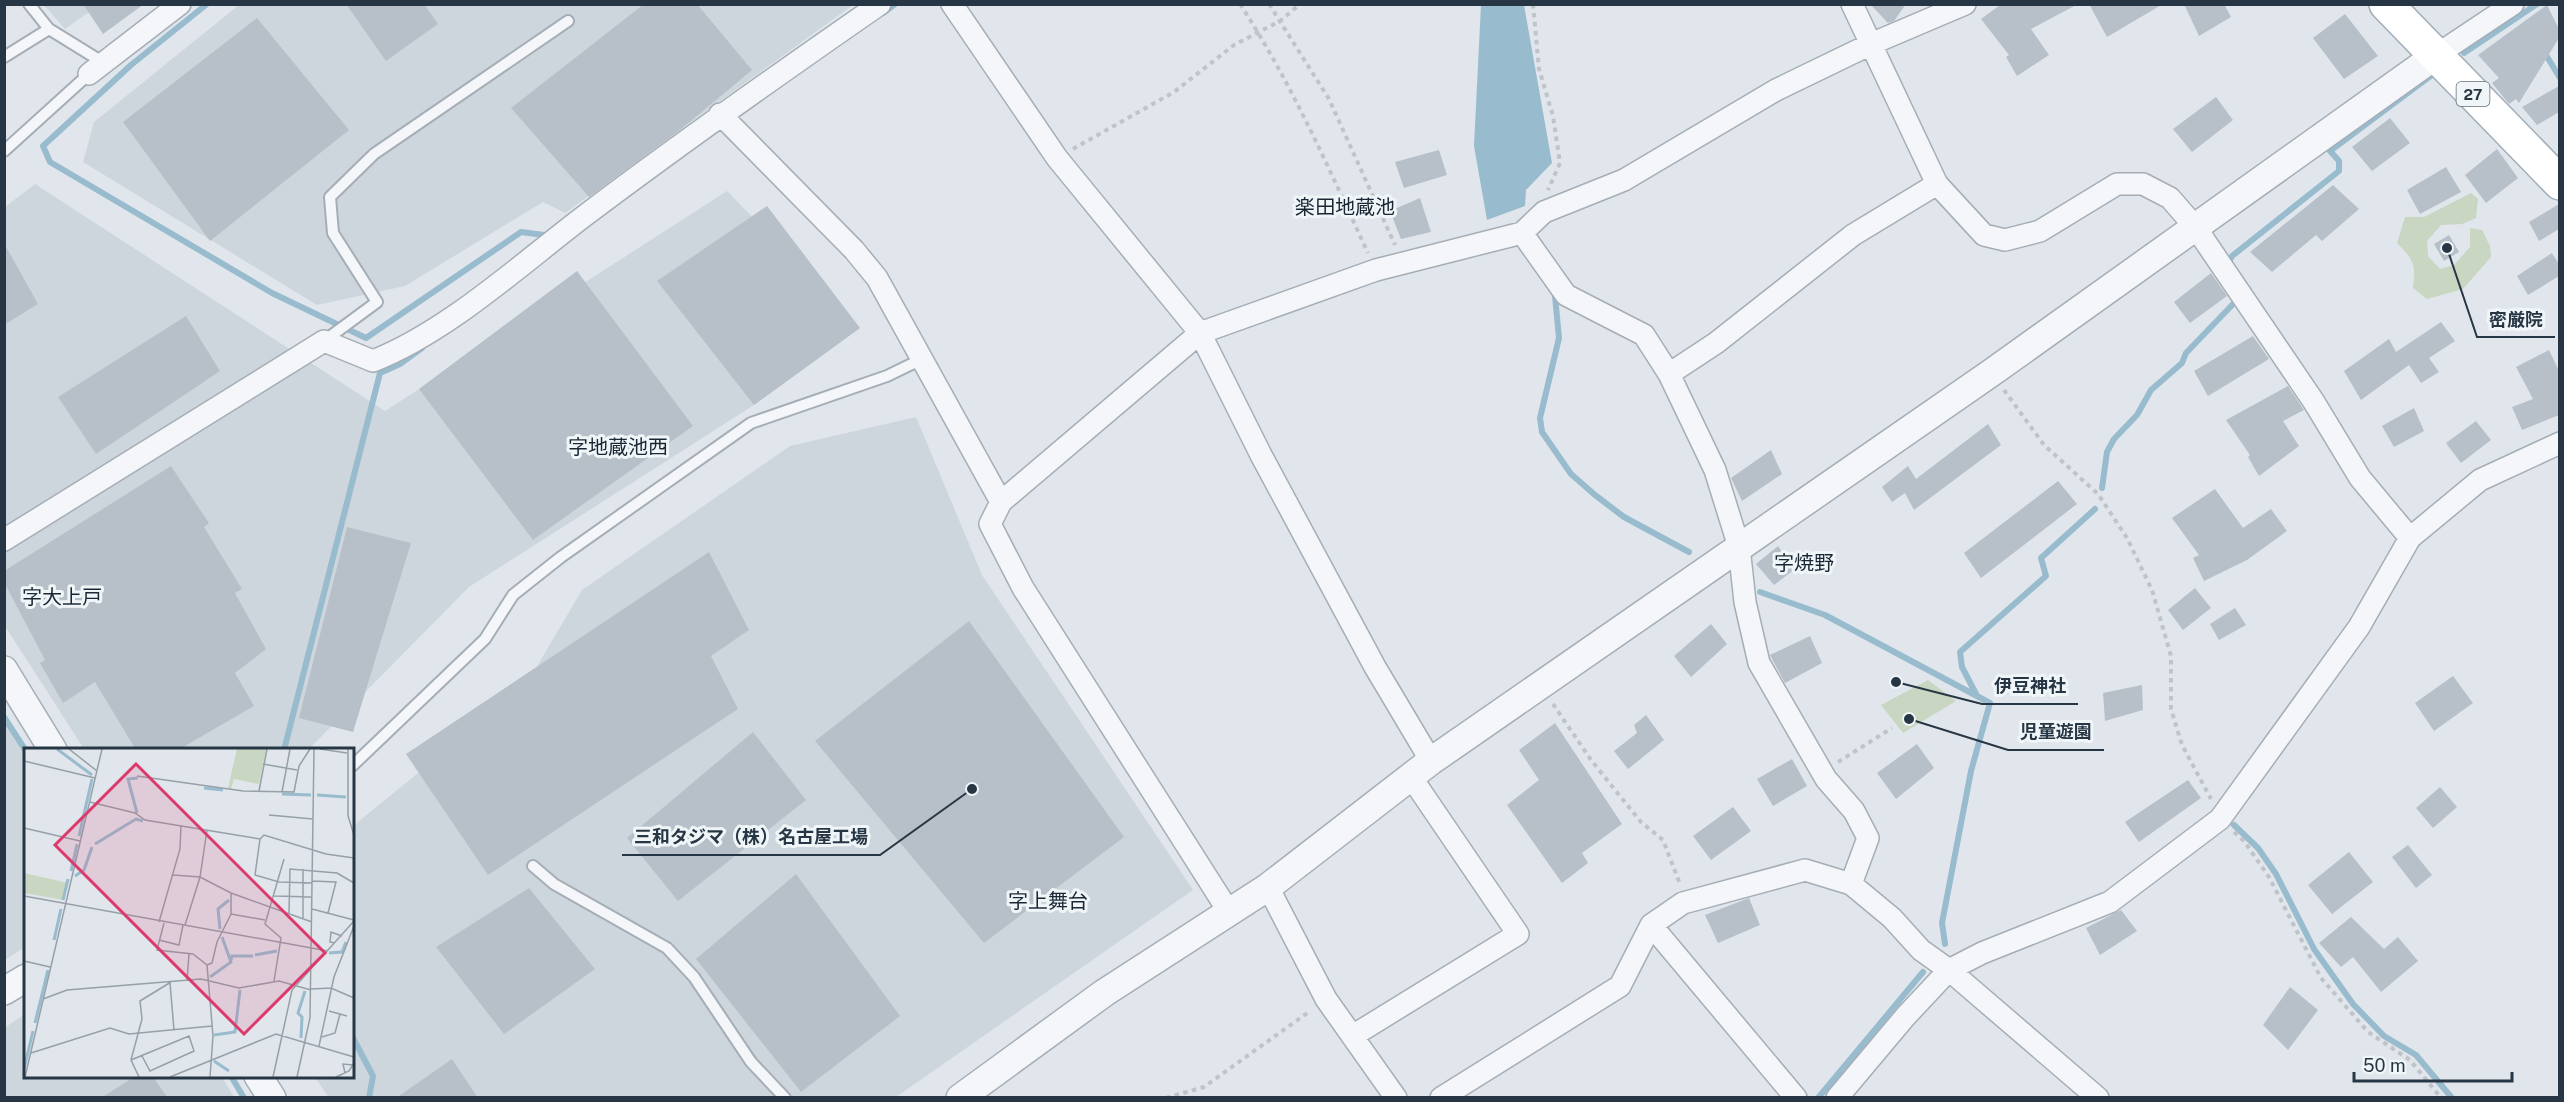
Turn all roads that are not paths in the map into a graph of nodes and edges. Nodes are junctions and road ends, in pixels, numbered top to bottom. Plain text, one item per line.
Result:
1 (29, 4) edge
2 (180, 4) edge
3 (880, 4) edge
4 (952, 4) edge
5 (1852, 4) edge
6 (1965, 4) edge
7 (2386, 4) edge
8 (2513, 4) edge
9 (568, 21) dead end
10 (49, 29) junction
11 (1871, 44) junction
12 (2435, 56) junction
13 (4, 57) edge
14 (97, 69) junction
15 (720, 114) junction
16 (4, 152) edge
17 (2559, 183) edge
18 (1937, 184) junction
19 (2196, 228) junction
20 (1522, 232) junction
21 (1200, 333) junction
22 (330, 338) junction
23 (922, 359) junction
24 (1669, 374) junction
25 (2559, 443) edge
26 (1001, 502) junction
27 (2410, 538) junction
28 (4, 540) edge
29 (1739, 547) junction
30 (4, 670) edge
31 (52, 748) edge
32 (354, 764) edge
33 (1421, 769) junction
34 (533, 866) dead end
35 (1851, 884) junction
36 (1268, 887) junction
37 (1229, 912) junction
38 (1651, 925) junction
39 (1949, 970) junction
40 (24, 979) edge
41 (4, 991) edge
42 (1354, 1035) junction
43 (259, 1078) edge
44 (272, 1098) edge
45 (785, 1098) edge
46 (960, 1098) edge
47 (1396, 1098) edge
48 (1441, 1098) edge
49 (1796, 1098) edge
50 (1837, 1098) edge
51 (2097, 1098) edge

1 - 10 lane
2 - 14 street
3 - 15 street
4 - 21 street
5 - 11 street
6 - 11 street
7 - 12 main road, 27
8 - 12 street
9 - 22 lane
10 - 13 lane
10 - 14 lane
11 - 18 street
11 - 20 street
12 - 17 main road, 27
12 - 19 street
14 - 16 lane
15 - 22 street
15 - 23 street
18 - 19 street
18 - 24 street
19 - 27 street
19 - 29 street
20 - 21 street
20 - 24 street
21 - 26 street
21 - 33 street
22 - 28 street
23 - 26 street
23 - 32 lane
24 - 29 street
25 - 27 street
26 - 37 street
27 - 39 street
29 - 33 street
29 - 35 street
30 - 31 street
33 - 36 street
33 - 42 street
34 - 45 lane
35 - 38 street
35 - 39 street
36 - 37 street
36 - 42 street
37 - 46 street
38 - 48 street
38 - 49 street
39 - 50 street
39 - 51 street
40 - 41 street
42 - 47 street
43 - 44 street

